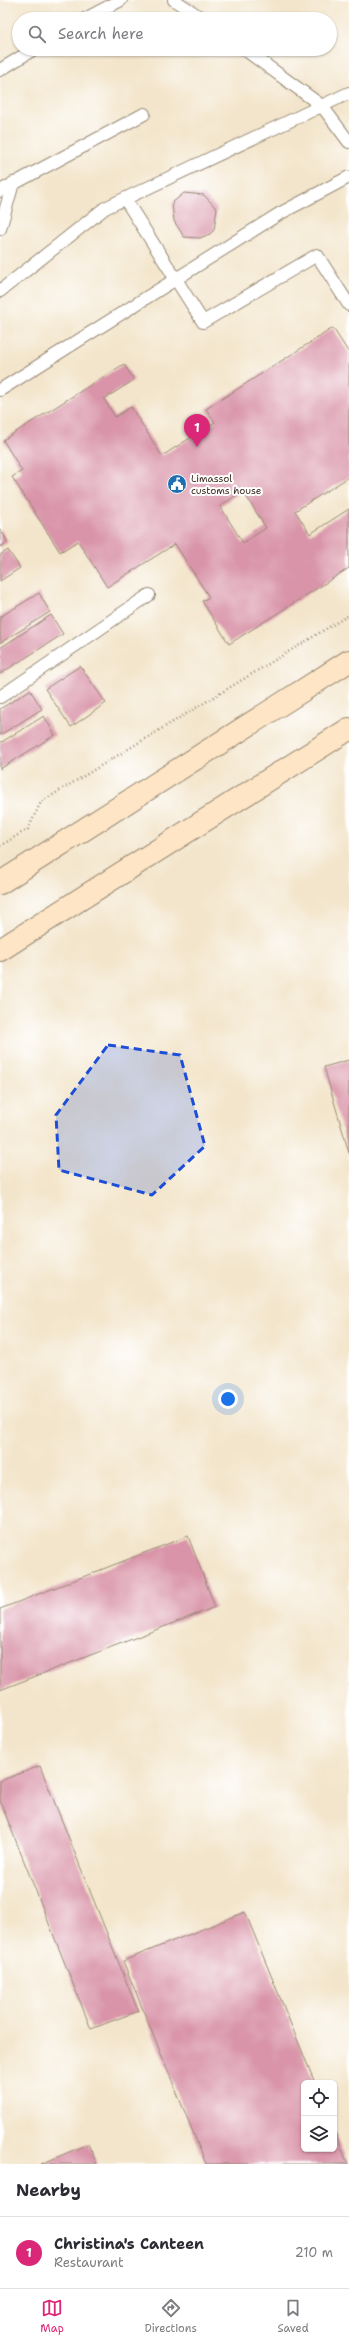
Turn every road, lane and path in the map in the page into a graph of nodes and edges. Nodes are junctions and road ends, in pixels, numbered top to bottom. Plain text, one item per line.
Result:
1 (122, 0) edge
2 (174, 0) edge
3 (99, 12) edge
4 (192, 12) edge
5 (23, 56) edge
6 (254, 56) edge
7 (0, 70) edge
8 (349, 93) edge
9 (322, 106) junction
10 (144, 114) dead end
11 (349, 142) edge
12 (349, 177) edge
13 (13, 183) junction
14 (0, 191) edge
15 (125, 199) junction
16 (0, 229) edge
17 (176, 279) junction
18 (0, 291) edge
19 (349, 305) edge
20 (0, 390) edge
21 (149, 595) dead end
22 (349, 615) edge
23 (349, 660) edge
24 (0, 697) edge
25 (349, 728) edge
26 (0, 846) edge
27 (0, 882) edge
28 (0, 950) edge

1 - 3 lane
2 - 4 lane
5 - 7 lane
6 - 9 lane
8 - 9 lane
9 - 11 lane
9 - 15 lane
10 - 13 lane
12 - 17 lane
13 - 14 lane
13 - 16 lane
15 - 17 lane
15 - 18 lane
17 - 19 lane
17 - 20 lane
21 - 24 lane
22 - 26 path
23 - 27 main road
25 - 28 main road

